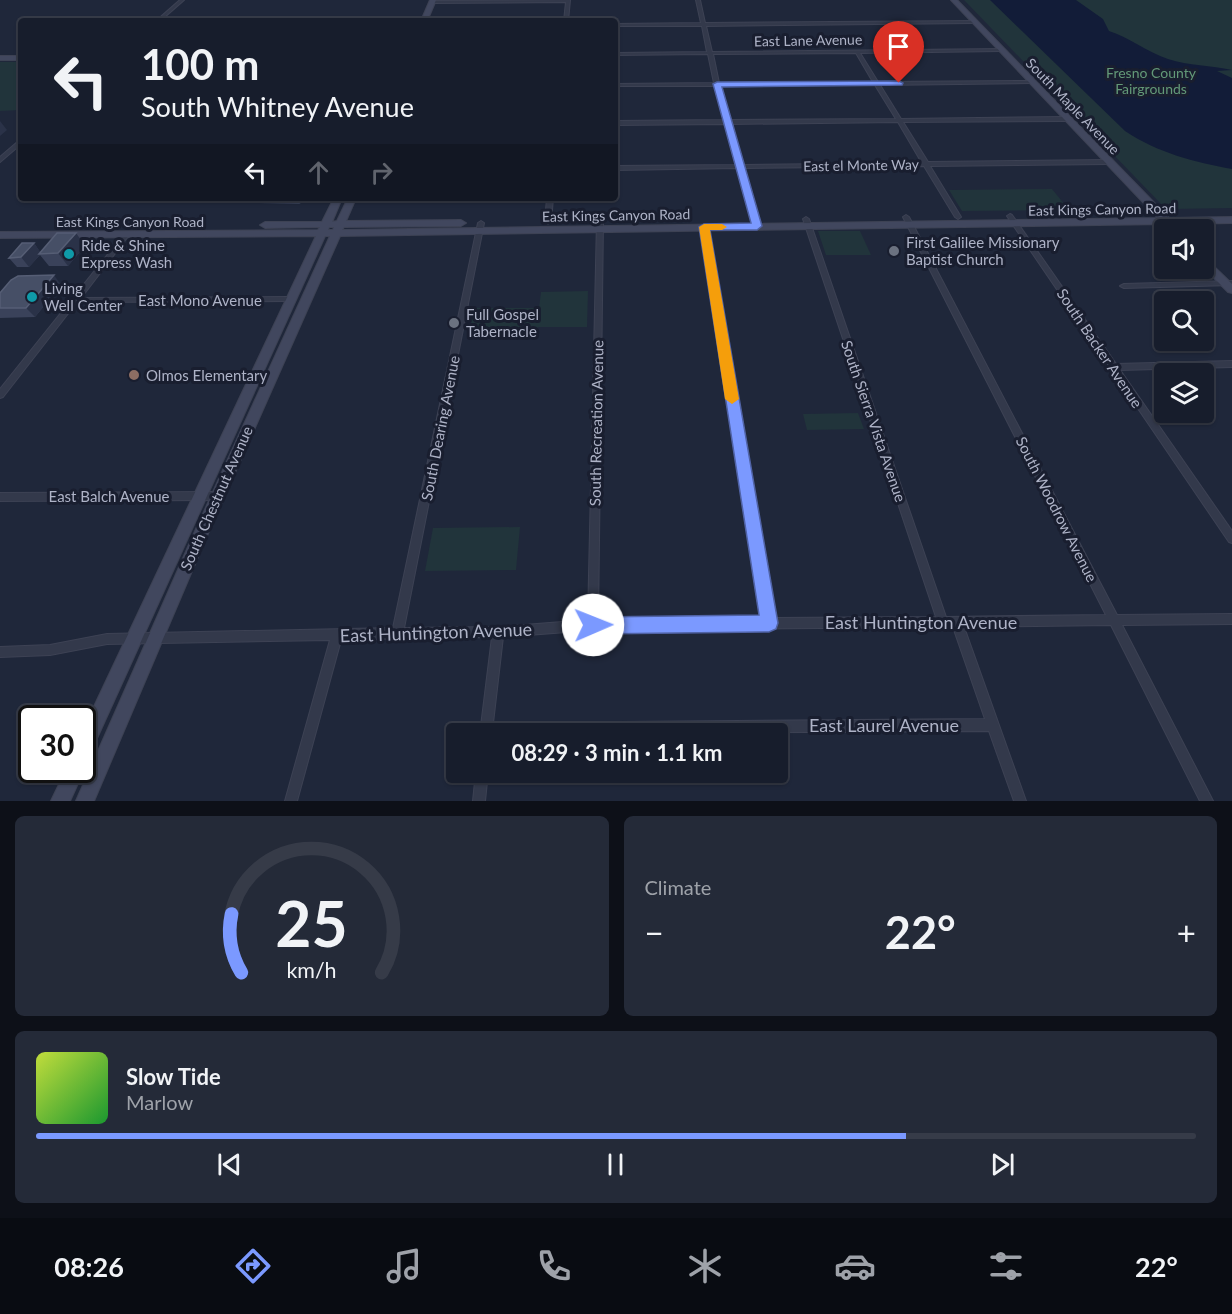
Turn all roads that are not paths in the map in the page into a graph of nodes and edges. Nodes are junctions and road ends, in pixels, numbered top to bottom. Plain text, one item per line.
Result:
1 (182, 0) edge
2 (568, 0) edge
3 (698, 0) edge
4 (954, 0) edge
5 (437, 1) edge
6 (161, 18) edge
7 (428, 18) edge
8 (566, 18) edge
9 (974, 22) junction
10 (703, 24) junction
11 (618, 25) edge
12 (1001, 50) junction
13 (857, 51) junction
14 (712, 53) junction
15 (618, 54) edge
16 (0, 58) edge
17 (18, 58) edge
18 (1031, 82) junction
19 (717, 84) junction
20 (877, 84) junction
21 (618, 85) edge
22 (1066, 119) junction
23 (898, 120) junction
24 (729, 122) junction
25 (618, 123) edge
26 (18, 144) edge
27 (0, 160) edge
28 (1108, 162) junction
29 (924, 164) junction
30 (741, 166) junction
31 (618, 168) edge
32 (337, 201) edge
33 (351, 201) edge
34 (550, 201) edge
35 (1232, 213) edge
36 (958, 217) junction
37 (1163, 218) junction
38 (1012, 220) junction
39 (1232, 220) edge
40 (908, 221) junction
41 (548, 222) junction
42 (807, 222) junction
43 (756, 223) junction
44 (600, 225) junction
45 (480, 227) junction
46 (704, 227) junction
47 (0, 228) edge
48 (323, 229) junction
49 (338, 229) junction
50 (127, 234) junction
51 (0, 235) edge
52 (1214, 271) edge
53 (1124, 286) dead end
54 (1230, 286) edge
55 (75, 300) junction
56 (289, 300) junction
57 (1232, 364) edge
58 (1113, 367) junction
59 (250, 384) junction
60 (267, 384) junction
61 (0, 395) edge
62 (0, 496) edge
63 (199, 496) junction
64 (217, 496) junction
65 (1232, 539) edge
66 (1232, 619) edge
67 (1114, 620) junction
68 (769, 623) junction
69 (943, 623) junction
70 (957, 623) junction
71 (593, 625) junction
72 (398, 632) junction
73 (498, 632) junction
74 (337, 635) junction
75 (134, 638) junction
76 (155, 638) junction
77 (0, 652) edge
78 (96, 721) edge
79 (487, 723) edge
80 (993, 724) junction
81 (788, 727) edge
82 (69, 783) edge
83 (481, 783) edge
84 (60, 801) edge
85 (85, 801) edge
86 (291, 801) edge
87 (479, 801) edge
88 (1020, 801) edge
89 (1208, 801) edge

1 - 6 street
2 - 5 street
2 - 8 street
3 - 10 street
4 - 9 main road, South Maple Avenue
5 - 7 main road
9 - 10 street
9 - 12 main road, South Maple Avenue
10 - 11 street
10 - 14 street
12 - 13 street, East Lane Avenue
12 - 18 main road, South Maple Avenue
13 - 14 street, East Lane Avenue
13 - 20 street
14 - 15 street, East Lane Avenue
14 - 19 street
16 - 17 main road
18 - 20 street
18 - 22 main road, South Maple Avenue
19 - 20 street
19 - 21 street
19 - 24 street
20 - 23 street
22 - 23 street
22 - 28 main road, South Maple Avenue
23 - 24 street
23 - 29 street
24 - 25 street
24 - 30 street
26 - 27 street
28 - 29 street, East el Monte Way
28 - 37 main road, South Maple Avenue
29 - 30 street, East el Monte Way
29 - 36 street
30 - 31 street, East el Monte Way
30 - 43 street
32 - 48 main road, South Chestnut Avenue
33 - 49 main road, South Chestnut Avenue
34 - 41 street
35 - 37 main road, East Kings Canyon Road
36 - 38 main road, East Kings Canyon Road
36 - 40 main road, East Kings Canyon Road
37 - 38 main road, East Kings Canyon Road
37 - 39 main road, East Kings Canyon Road
38 - 40 main road, East Kings Canyon Road
38 - 58 street, South Backer Avenue
40 - 42 main road, East Kings Canyon Road
40 - 67 street, South Woodrow Avenue
41 - 44 main road, East Kings Canyon Road
41 - 45 main road, East Kings Canyon Road
42 - 43 main road, East Kings Canyon Road
42 - 69 street, South Sierra Vista Avenue
43 - 44 main road, East Kings Canyon Road
43 - 46 main road, East Kings Canyon Road
44 - 45 main road, East Kings Canyon Road
44 - 46 main road, East Kings Canyon Road
44 - 71 street, South Recreation Avenue
45 - 49 main road, East Kings Canyon Road
45 - 72 street, South Dearing Avenue
46 - 68 street
47 - 48 main road, East Kings Canyon Road
48 - 49 main road, East Kings Canyon Road
48 - 50 main road, East Kings Canyon Road
48 - 56 main road, South Chestnut Avenue
49 - 60 main road, South Chestnut Avenue
50 - 51 main road, East Kings Canyon Road
50 - 55 street
52 - 54 main road
53 - 54 street
55 - 56 street, East Mono Avenue
55 - 61 street
56 - 59 main road, South Chestnut Avenue
57 - 58 street
58 - 65 street, South Backer Avenue
59 - 60 main road
59 - 63 main road, South Chestnut Avenue
60 - 64 main road, South Chestnut Avenue
62 - 63 street, East Balch Avenue
63 - 64 street, East Balch Avenue
63 - 75 main road, South Chestnut Avenue
64 - 76 main road, South Chestnut Avenue
66 - 67 street, East Huntington Avenue
67 - 70 street, East Huntington Avenue
67 - 89 street, South Woodrow Avenue
68 - 69 street, East Huntington Avenue
68 - 71 street, East Huntington Avenue
69 - 70 street, East Huntington Avenue
70 - 80 street
71 - 73 street, East Huntington Avenue
72 - 73 street, East Huntington Avenue
72 - 74 street, East Huntington Avenue
73 - 79 street
74 - 76 street, East Huntington Avenue
74 - 86 street
75 - 76 street, East Huntington Avenue
75 - 77 street, East Huntington Avenue
75 - 78 main road, South Chestnut Avenue
76 - 85 main road, South Chestnut Avenue
80 - 81 street, East Laurel Avenue
80 - 88 street
82 - 84 main road
83 - 87 street

